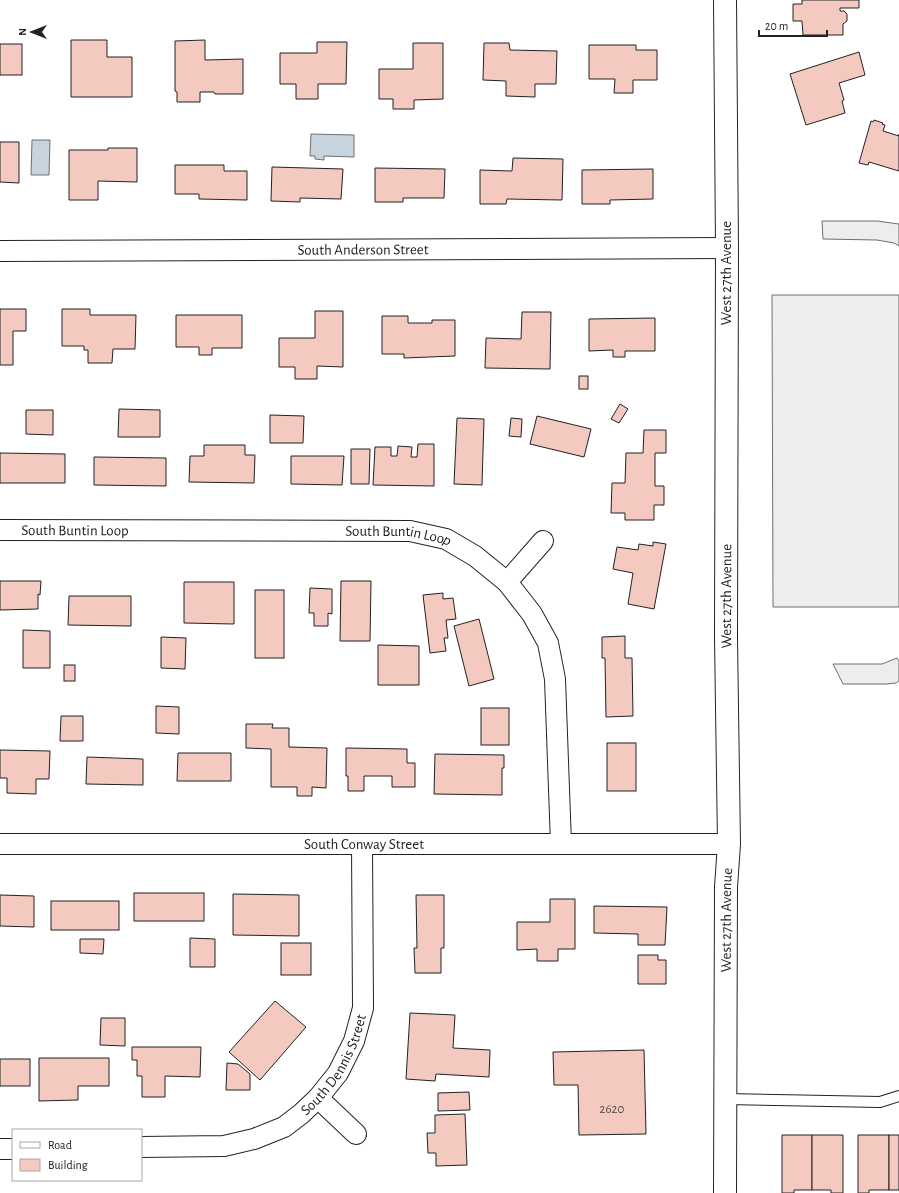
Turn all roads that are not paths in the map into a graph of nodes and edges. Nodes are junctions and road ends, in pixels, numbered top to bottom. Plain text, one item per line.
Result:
1 (725, 0) edge
2 (726, 248) junction
3 (0, 251) edge
4 (0, 530) edge
5 (543, 541) dead end
6 (507, 582) junction
7 (0, 844) edge
8 (362, 844) junction
9 (561, 844) junction
10 (729, 844) junction
11 (899, 1096) edge
12 (318, 1098) junction
13 (725, 1100) junction
14 (356, 1134) dead end
15 (142, 1147) edge
16 (0, 1149) edge
17 (12, 1149) edge
18 (725, 1193) edge

1 - 2 main road, West 27th Avenue
2 - 3 street, South Anderson Street
2 - 10 main road, West 27th Avenue
4 - 6 street, South Buntin Loop
5 - 6 street
6 - 9 street, South Buntin Loop
7 - 8 street, South Conway Street
8 - 9 street, South Conway Street
8 - 12 street, South Dennis Street
9 - 10 street, South Conway Street
10 - 13 main road, West 27th Avenue
11 - 13 lane
12 - 14 street
12 - 15 street, South Dennis Street
13 - 18 main road, West 27th Avenue
16 - 17 street

